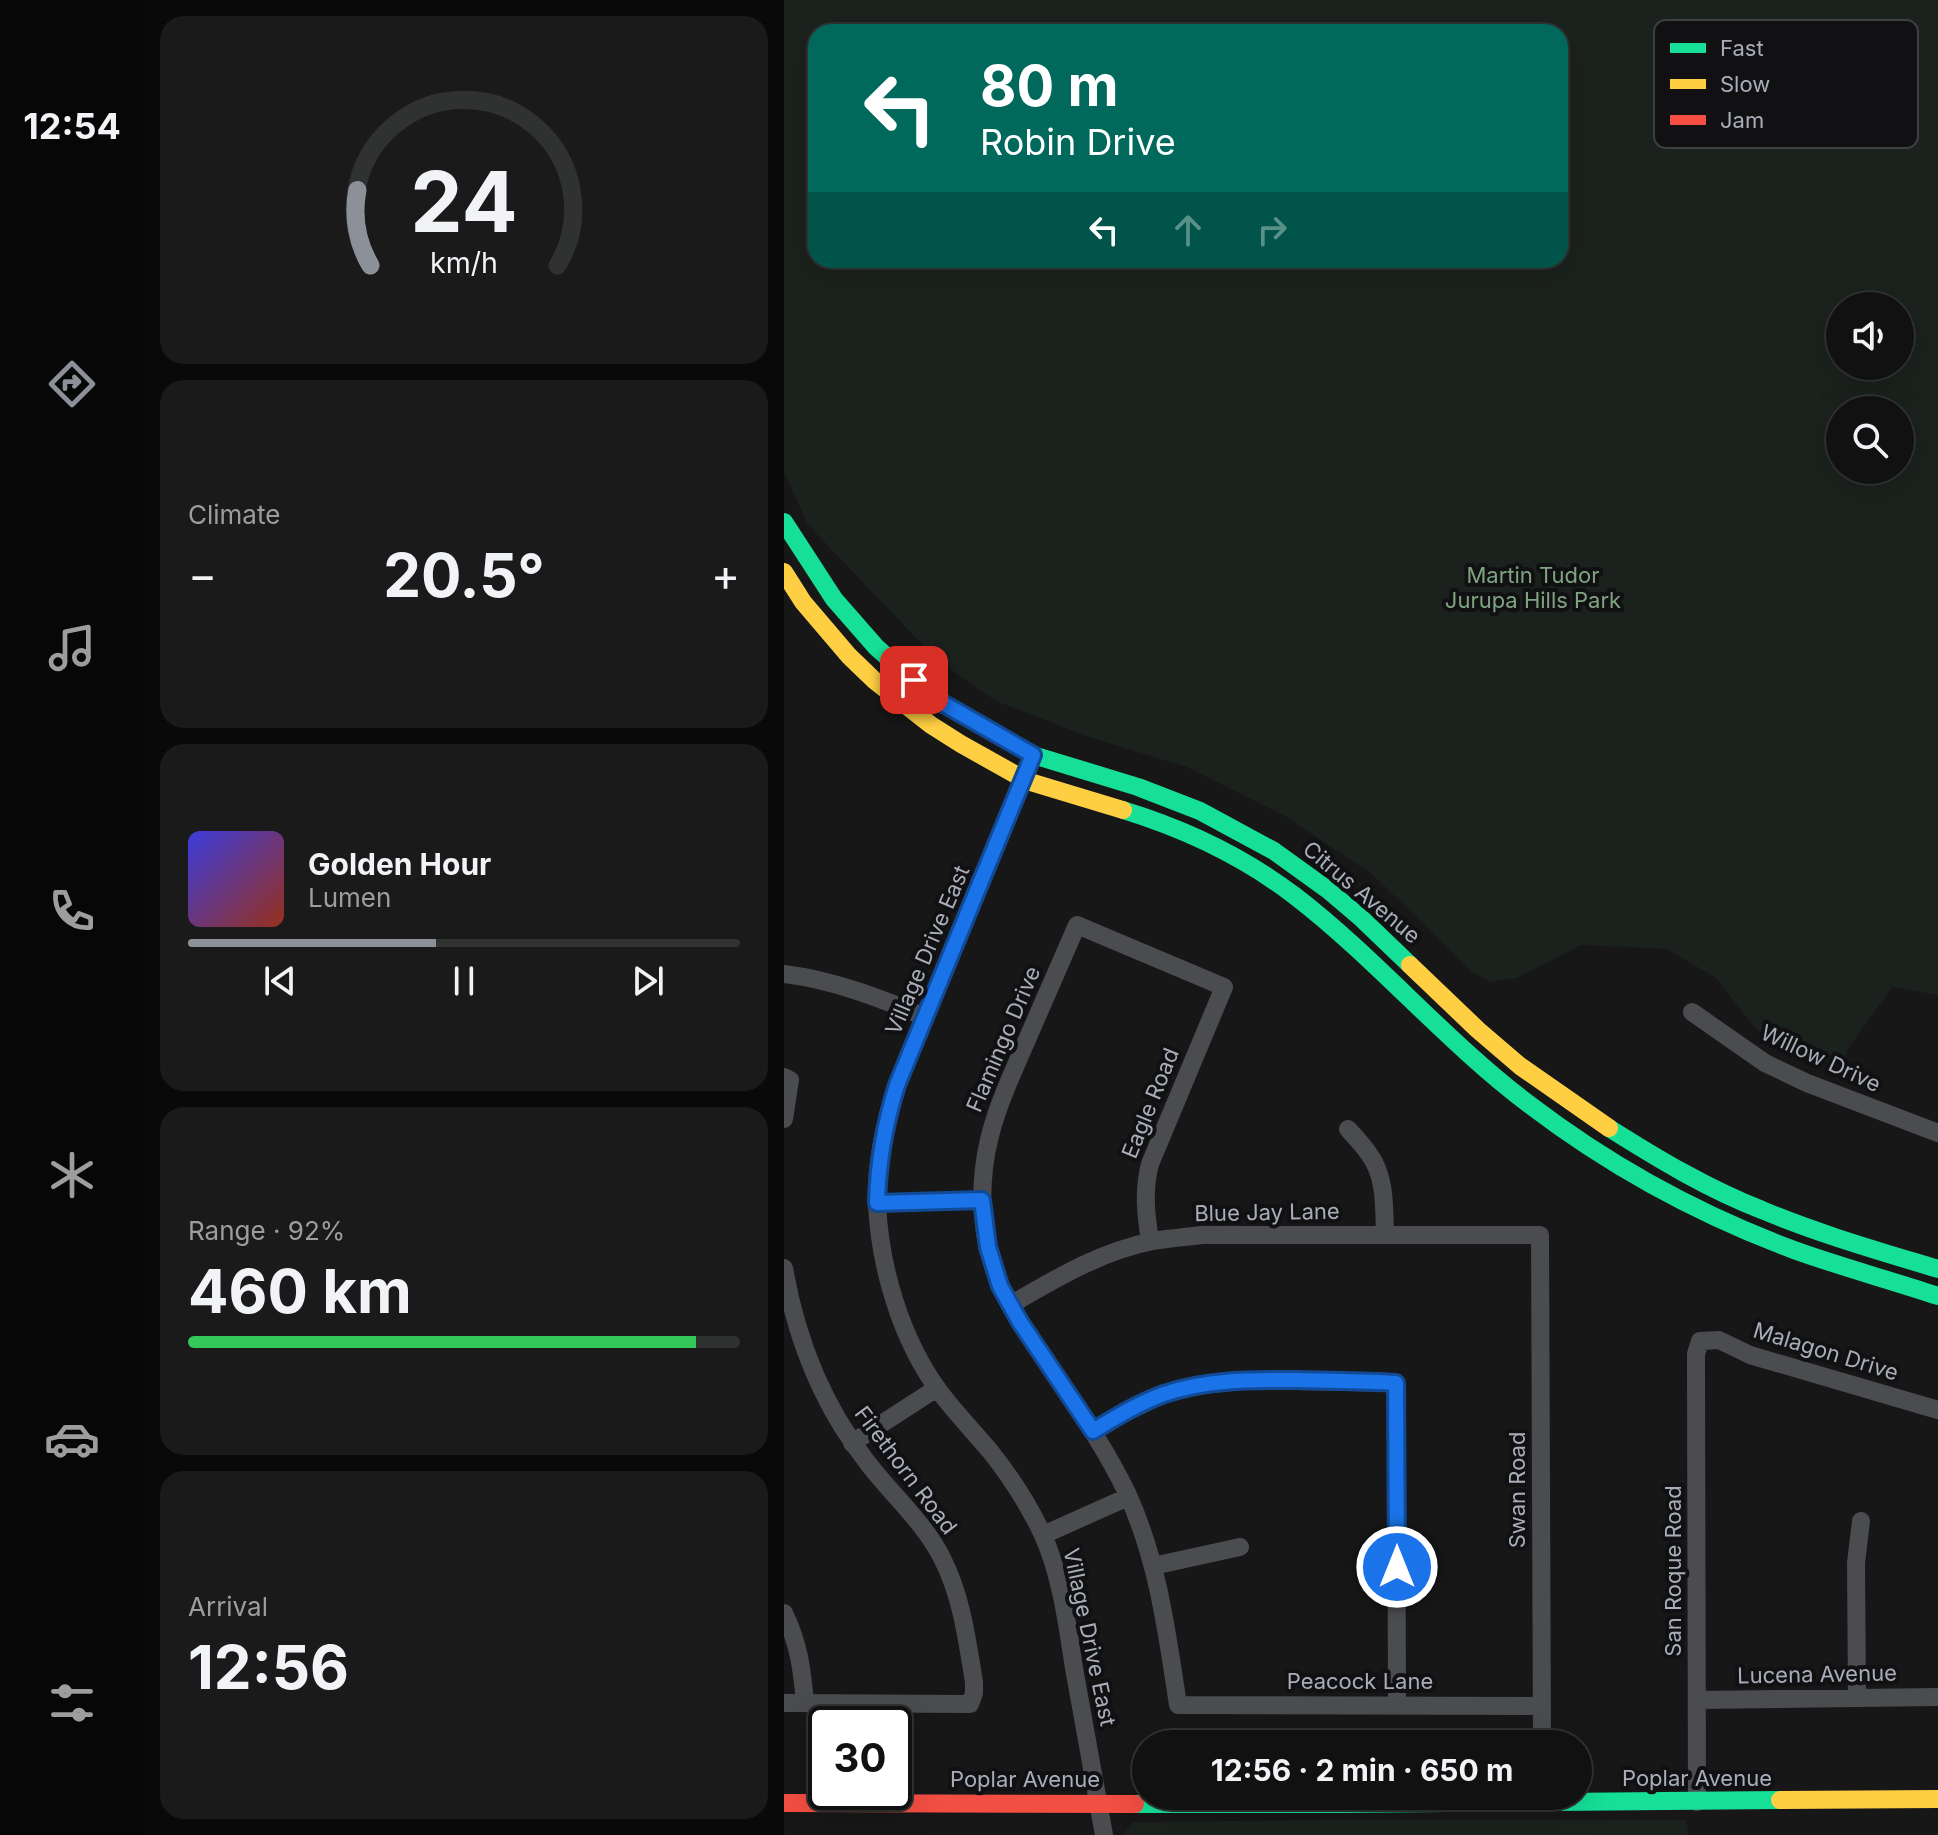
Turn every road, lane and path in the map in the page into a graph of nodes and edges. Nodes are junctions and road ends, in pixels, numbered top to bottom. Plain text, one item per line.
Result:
1 (784, 522) edge
2 (784, 572) edge
3 (1033, 755) junction
4 (1024, 780) junction
5 (784, 974) edge
6 (1224, 987) joint
7 (1692, 1012) dead end
8 (925, 1017) junction
9 (787, 1078) edge
10 (784, 1119) edge
11 (1348, 1129) dead end
12 (1938, 1133) edge
13 (982, 1200) junction
14 (877, 1203) junction
15 (1385, 1235) junction
16 (1540, 1235) joint
17 (1150, 1241) junction
18 (784, 1268) edge
19 (1938, 1269) edge
20 (1938, 1296) edge
21 (1010, 1305) junction
22 (1700, 1341) joint
23 (937, 1388) junction
24 (1938, 1410) edge
25 (1093, 1431) junction
26 (852, 1443) junction
27 (1128, 1497) junction
28 (1861, 1521) dead end
29 (1043, 1535) junction
30 (1240, 1547) dead end
31 (1153, 1566) junction
32 (784, 1613) edge
33 (1938, 1697) edge
34 (1857, 1698) junction
35 (1698, 1700) junction
36 (784, 1703) edge
37 (805, 1703) junction
38 (1178, 1705) joint
39 (1397, 1706) junction
40 (1542, 1706) junction
41 (1542, 1730) edge
42 (1938, 1799) edge
43 (1592, 1800) edge
44 (1697, 1802) junction
45 (784, 1803) edge
46 (1098, 1803) junction
47 (1132, 1803) edge
48 (1104, 1835) edge

1 - 3 street, Citrus Avenue
2 - 4 street, Citrus Avenue
3 - 4 street, Village Drive East
3 - 19 street, Citrus Avenue
4 - 8 street, Village Drive East
4 - 20 street, Citrus Avenue
5 - 8 street
6 - 13 street, Flamingo Drive
6 - 17 street, Eagle Road
7 - 12 street, Willow Drive
8 - 14 street, Village Drive East
9 - 10 street
11 - 15 street
13 - 14 street
13 - 21 street, Flamingo Drive
14 - 23 street, Village Drive East
15 - 16 street, Blue Jay Lane
15 - 17 street, Blue Jay Lane
16 - 40 street, Swan Road
17 - 21 street, Blue Jay Lane
18 - 26 street, Firethorn Road
21 - 25 street, Flamingo Drive
22 - 24 street, Malagon Drive
22 - 35 street, San Roque Road
23 - 26 street
23 - 29 street, Village Drive East
25 - 27 street, Flamingo Drive
25 - 39 street
26 - 37 street, Firethorn Road
27 - 29 street
27 - 31 street, Flamingo Drive
28 - 34 street
29 - 46 street, Village Drive East
30 - 31 street
31 - 38 street, Flamingo Drive
32 - 37 street
33 - 34 street, Lucena Avenue
34 - 35 street, Lucena Avenue
35 - 44 street, San Roque Road
36 - 37 street
38 - 39 street, Peacock Lane
39 - 40 street, Peacock Lane
40 - 41 street, Swan Road
42 - 44 street, Poplar Avenue
43 - 44 street, Poplar Avenue
45 - 46 street, Poplar Avenue
46 - 47 street, Poplar Avenue
46 - 48 street, Village Drive East

